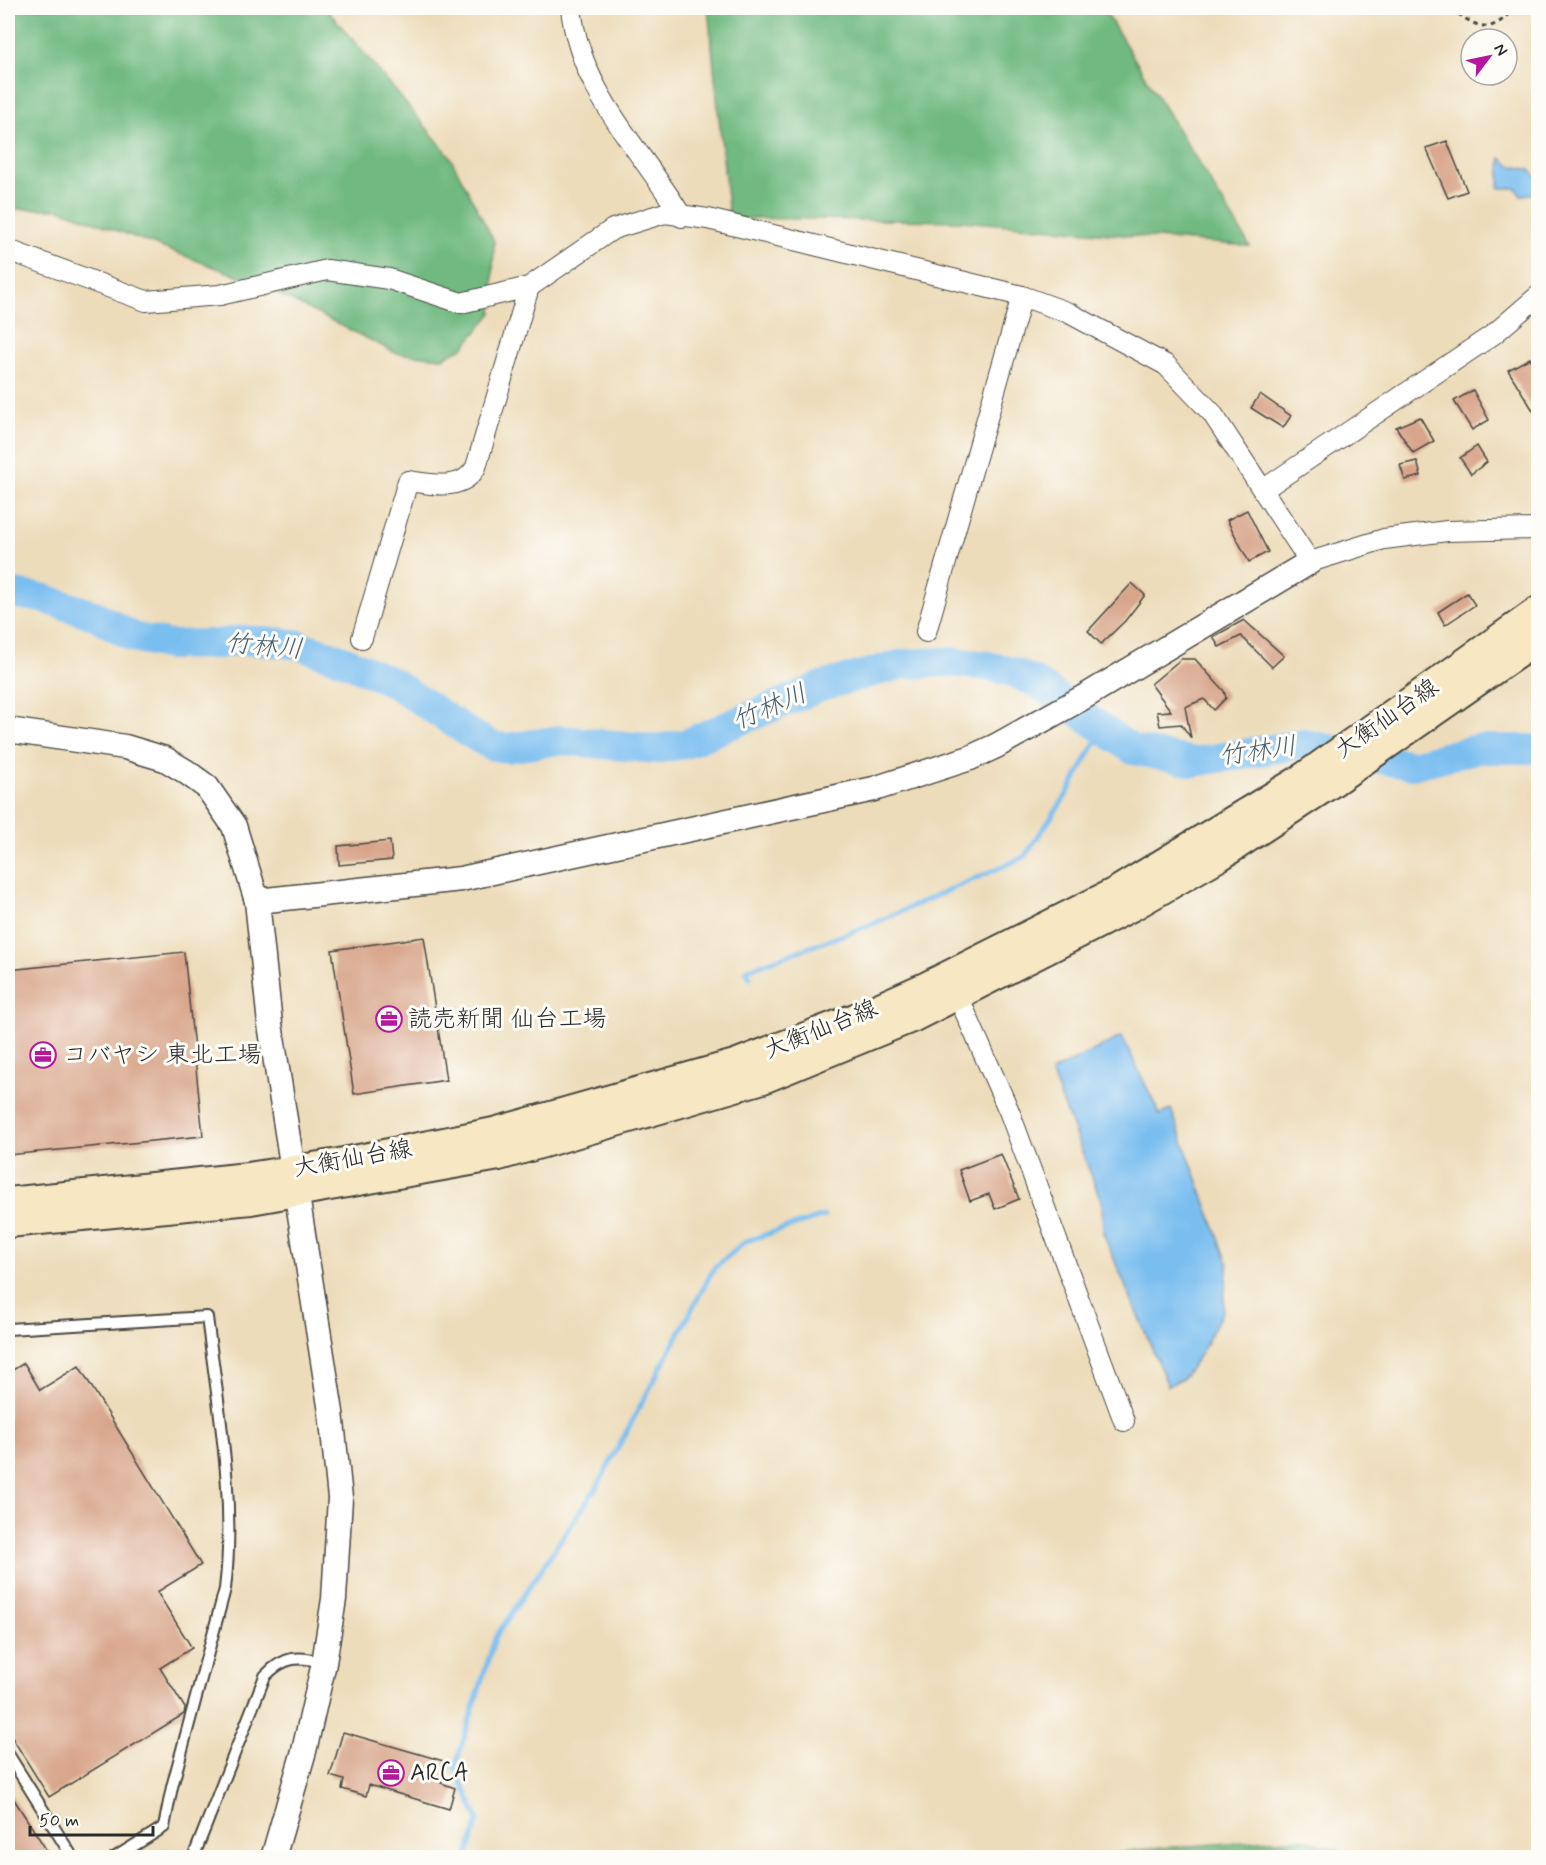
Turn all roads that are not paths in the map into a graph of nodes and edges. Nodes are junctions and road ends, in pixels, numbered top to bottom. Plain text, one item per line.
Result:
1 (571, 8) edge
2 (682, 217) junction
3 (8, 250) edge
4 (529, 287) junction
5 (1022, 296) junction
6 (1539, 296) edge
7 (1264, 489) junction
8 (1539, 530) edge
9 (1310, 562) junction
10 (1539, 611) edge
11 (926, 632) dead end
12 (362, 638) dead end
13 (1539, 639) edge
14 (8, 730) edge
15 (257, 901) junction
16 (958, 996) junction
17 (294, 1182) junction
18 (8, 1202) edge
19 (8, 1223) edge
20 (8, 1329) edge
21 (1124, 1420) dead end
22 (324, 1663) junction
23 (8, 1754) edge
24 (73, 1857) edge
25 (114, 1857) edge
26 (193, 1857) edge
27 (273, 1857) edge

1 - 2 street
2 - 4 street
2 - 5 street
3 - 4 street
4 - 12 street
5 - 7 street
5 - 11 street
6 - 7 street
7 - 9 street
8 - 9 street
9 - 15 street
10 - 17 main road, 大衡仙台線
13 - 16 main road, 大衡仙台線
14 - 15 street
15 - 17 street
16 - 17 main road, 大衡仙台線
16 - 21 street
17 - 18 main road, 大衡仙台線
17 - 19 main road, 大衡仙台線
17 - 22 street
20 - 25 lane
22 - 26 lane
22 - 27 street
23 - 24 lane

